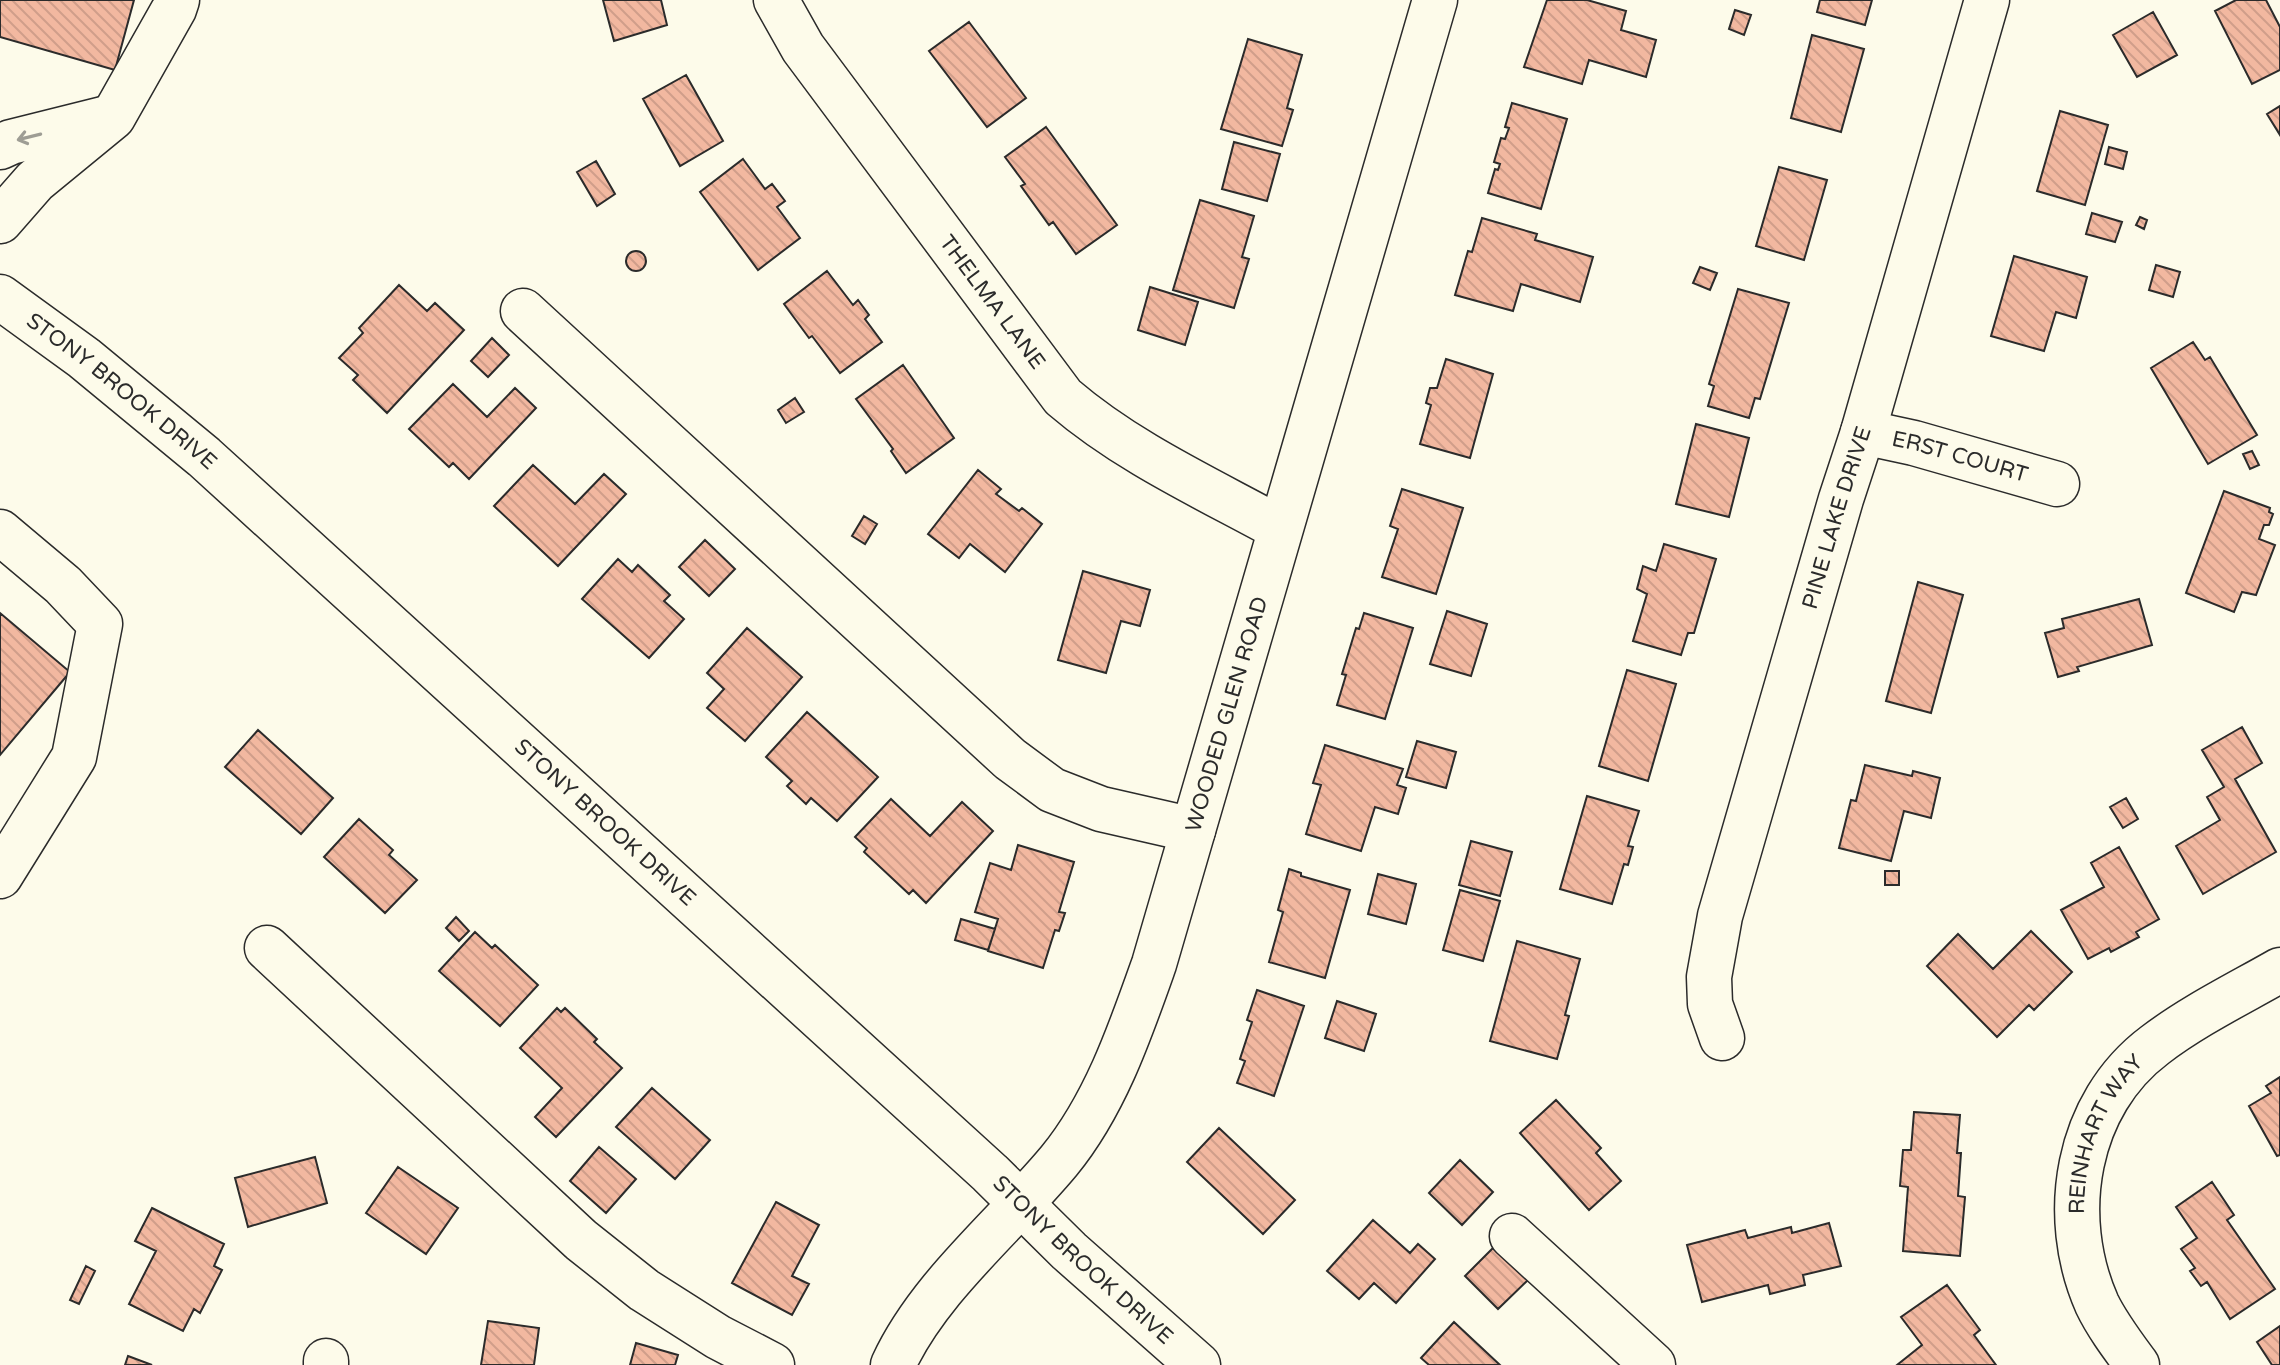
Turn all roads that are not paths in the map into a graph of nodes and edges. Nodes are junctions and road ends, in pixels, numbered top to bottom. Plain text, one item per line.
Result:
1 (177, 0) edge
2 (776, 0) edge
3 (1435, 0) edge
4 (1987, 0) edge
5 (113, 117) junction
6 (0, 147) edge
7 (0, 221) edge
8 (0, 297) edge
9 (523, 311) dead end
10 (1863, 432) junction
11 (2057, 484) dead end
12 (1279, 528) junction
13 (0, 532) edge
14 (1193, 830) junction
15 (0, 876) edge
16 (267, 948) dead end
17 (2280, 970) edge
18 (1722, 1038) dead end
19 (1020, 1203) junction
20 (1512, 1236) dead end
21 (772, 1365) edge
22 (893, 1365) edge
23 (1198, 1365) edge
24 (1653, 1365) edge
25 (2137, 1365) edge

1 - 5 street
2 - 12 street, THELMA LANE
3 - 12 street, WOODED GLEN ROAD
4 - 10 street, PINE LAKE DRIVE
5 -> 6 street
5 - 7 street
8 - 19 street, STONY BROOK DRIVE
9 - 14 street
10 - 11 street, ERST COURT
10 - 18 street, PINE LAKE DRIVE
12 - 14 street, WOODED GLEN ROAD
13 - 15 street
14 - 19 street, WOODED GLEN ROAD
16 - 21 street
17 - 25 street, REINHART WAY
19 - 22 street, WOODED GLEN ROAD
19 - 23 street, STONY BROOK DRIVE
20 - 24 street

